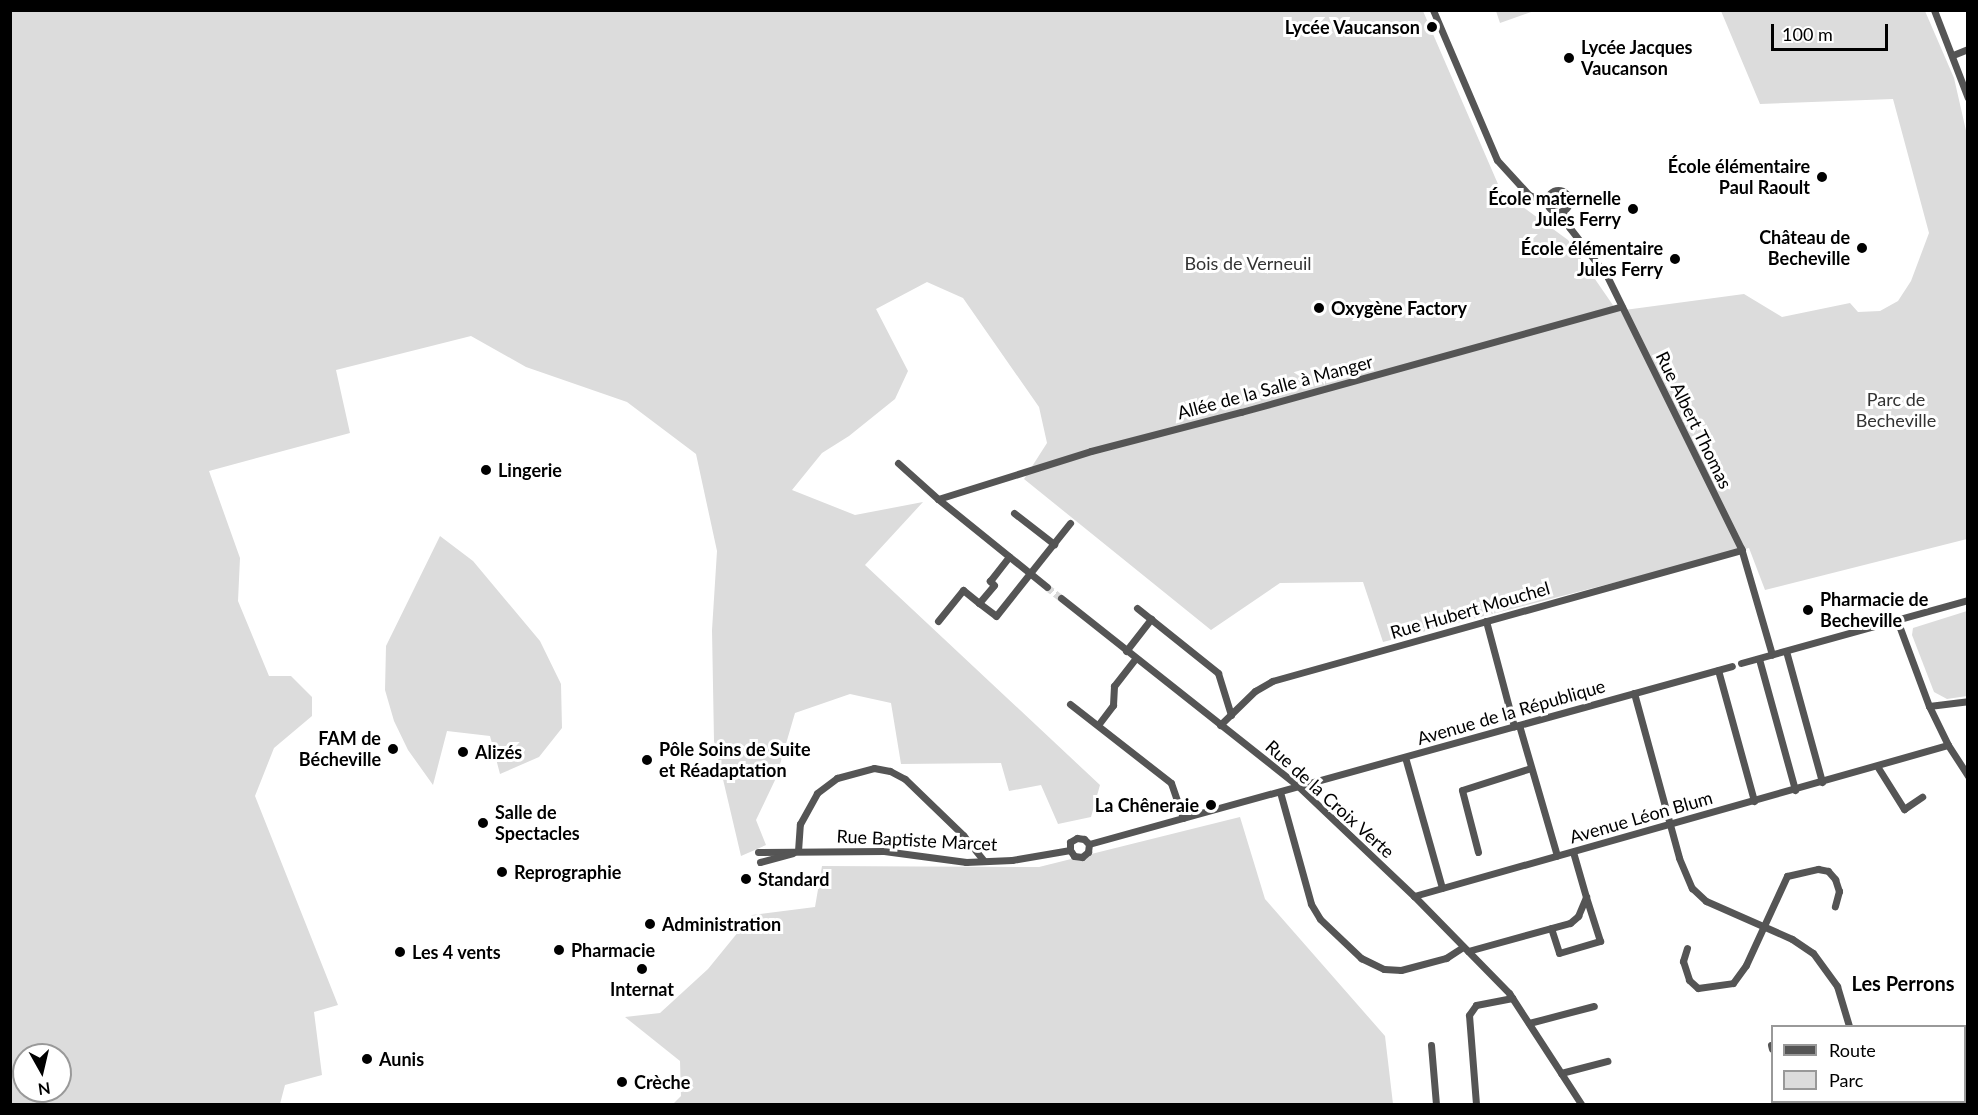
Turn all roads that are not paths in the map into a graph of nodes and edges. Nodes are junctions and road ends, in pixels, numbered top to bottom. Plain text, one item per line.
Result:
1 (1433, 10) edge
2 (1934, 10) edge
3 (1968, 49) edge
4 (1953, 55) junction
5 (1968, 98) edge
6 (1547, 201) junction
7 (1562, 211) junction
8 (1622, 306) junction
9 (898, 463) dead end
10 (938, 499) junction
11 (1014, 513) dead end
12 (1070, 523) dead end
13 (1054, 544) junction
14 (1742, 550) junction
15 (1009, 557) junction
16 (1031, 574) junction
17 (1047, 587) tunnel mouth
18 (1060, 598) tunnel mouth
19 (1968, 600) edge
20 (979, 603) junction
21 (1137, 608) dead end
22 (1151, 619) junction
23 (1897, 620) junction
24 (938, 621) dead end
25 (1486, 621) junction
26 (1126, 651) junction
27 (1786, 651) junction
28 (1772, 655) junction
29 (1136, 659) junction
30 (1759, 659) junction
31 (1741, 663) dead end
32 (1732, 666) dead end
33 (1718, 670) junction
34 (1634, 693) junction
35 (1968, 701) edge
36 (1070, 704) dead end
37 (1929, 706) junction
38 (1231, 715) junction
39 (1098, 725) junction
40 (1220, 725) junction
41 (1517, 725) junction
42 (1948, 746) junction
43 (1405, 757) junction
44 (1877, 766) junction
45 (1531, 768) junction
46 (1968, 776) edge
47 (1822, 782) junction
48 (1298, 786) junction
49 (1795, 790) junction
50 (1280, 792) junction
51 (1922, 797) dead end
52 (1754, 801) junction
53 (1183, 818) junction
54 (1670, 824) junction
55 (1089, 844) junction
56 (1070, 850) junction
57 (798, 851) junction
58 (758, 852) dead end
59 (1478, 852) dead end
60 (1573, 852) junction
61 (1557, 856) junction
62 (984, 861) junction
63 (760, 862) dead end
64 (1442, 888) junction
65 (1414, 896) junction
66 (1586, 897) junction
67 (1835, 906) dead end
68 (1762, 925) junction
69 (1551, 928) junction
70 (1687, 948) dead end
71 (1465, 949) junction
72 (1512, 998) junction
73 (1594, 1006) dead end
74 (1528, 1023) junction
75 (1849, 1025) edge
76 (1431, 1045) dead end
77 (1607, 1061) dead end
78 (1561, 1073) junction
79 (1436, 1104) edge
80 (1476, 1104) edge
81 (1581, 1104) edge

1 - 6 street
2 - 4 street
3 - 4 street
4 - 5 street
6 - 7 street
6 - 7 street
7 - 8 street, Rue Albert Thomas
8 - 10 street, Allée de la Salle à Manger
8 - 14 street, Rue Albert Thomas
9 - 10 street
10 - 15 street
11 - 13 street
12 - 13 street
13 - 16 street
14 - 25 street, Rue Hubert Mouchel
14 - 28 street, Rue Albert Thomas
15 - 16 street
15 - 20 street
16 - 17 street
16 - 20 street
18 - 26 street, Rue de la Croix Verte
19 - 23 street
20 - 24 street
21 - 22 street
22 - 26 street
22 - 38 street
23 - 27 street
23 - 37 street
25 - 38 street, Rue Hubert Mouchel
25 - 41 street
26 - 29 street, Rue de la Croix Verte
27 - 28 street
27 - 47 street
28 - 30 street
29 - 39 street
29 - 40 street, Rue de la Croix Verte
30 - 31 street
30 - 49 street
32 - 33 street, Avenue de la République
33 - 34 street, Avenue de la République
33 - 52 street
34 - 41 street, Avenue de la République
34 - 54 street
35 - 37 street
36 - 39 street
37 - 42 street
38 - 40 street, Rue Hubert Mouchel
39 - 53 street
40 - 48 street, Rue de la Croix Verte
41 - 43 street, Avenue de la République
41 - 45 street
42 - 44 street, Avenue Léon Blum
42 - 46 street
43 - 48 street, Avenue de la République
43 - 64 street
44 - 47 street, Avenue Léon Blum
44 - 51 street
45 - 59 street
45 - 61 street
47 - 49 street, Avenue Léon Blum
48 - 50 street, Rue Baptiste Marcet
48 - 65 street, Rue de la Croix Verte
49 - 52 street, Avenue Léon Blum
50 - 53 street, Rue Baptiste Marcet
50 - 71 street
52 - 54 street, Avenue Léon Blum
53 - 55 street, Rue Baptiste Marcet
54 - 60 street, Avenue Léon Blum
54 - 68 street
55 - 56 street, Rue Baptiste Marcet
55 - 56 street, Rue Baptiste Marcet
56 - 62 street, Rue Baptiste Marcet
57 - 58 street, Rue Baptiste Marcet
57 - 62 street, Rue Baptiste Marcet
57 - 62 street
57 - 63 street, Rue Baptiste Marcet
60 - 61 street, Avenue Léon Blum
60 - 66 street
61 - 64 street, Avenue Léon Blum
64 - 65 street, Avenue Léon Blum
65 - 71 street, Rue de la Croix Verte
66 - 69 street
66 - 69 street
67 - 68 street
68 - 70 street
68 - 75 street
69 - 71 street
71 - 72 street, Rue de la Croix Verte
72 - 74 street, Rue de la Croix Verte
72 - 80 street
73 - 74 street
74 - 78 street, Rue de la Croix Verte
76 - 79 street
77 - 78 street
78 - 81 street, Rue de la Croix Verte

